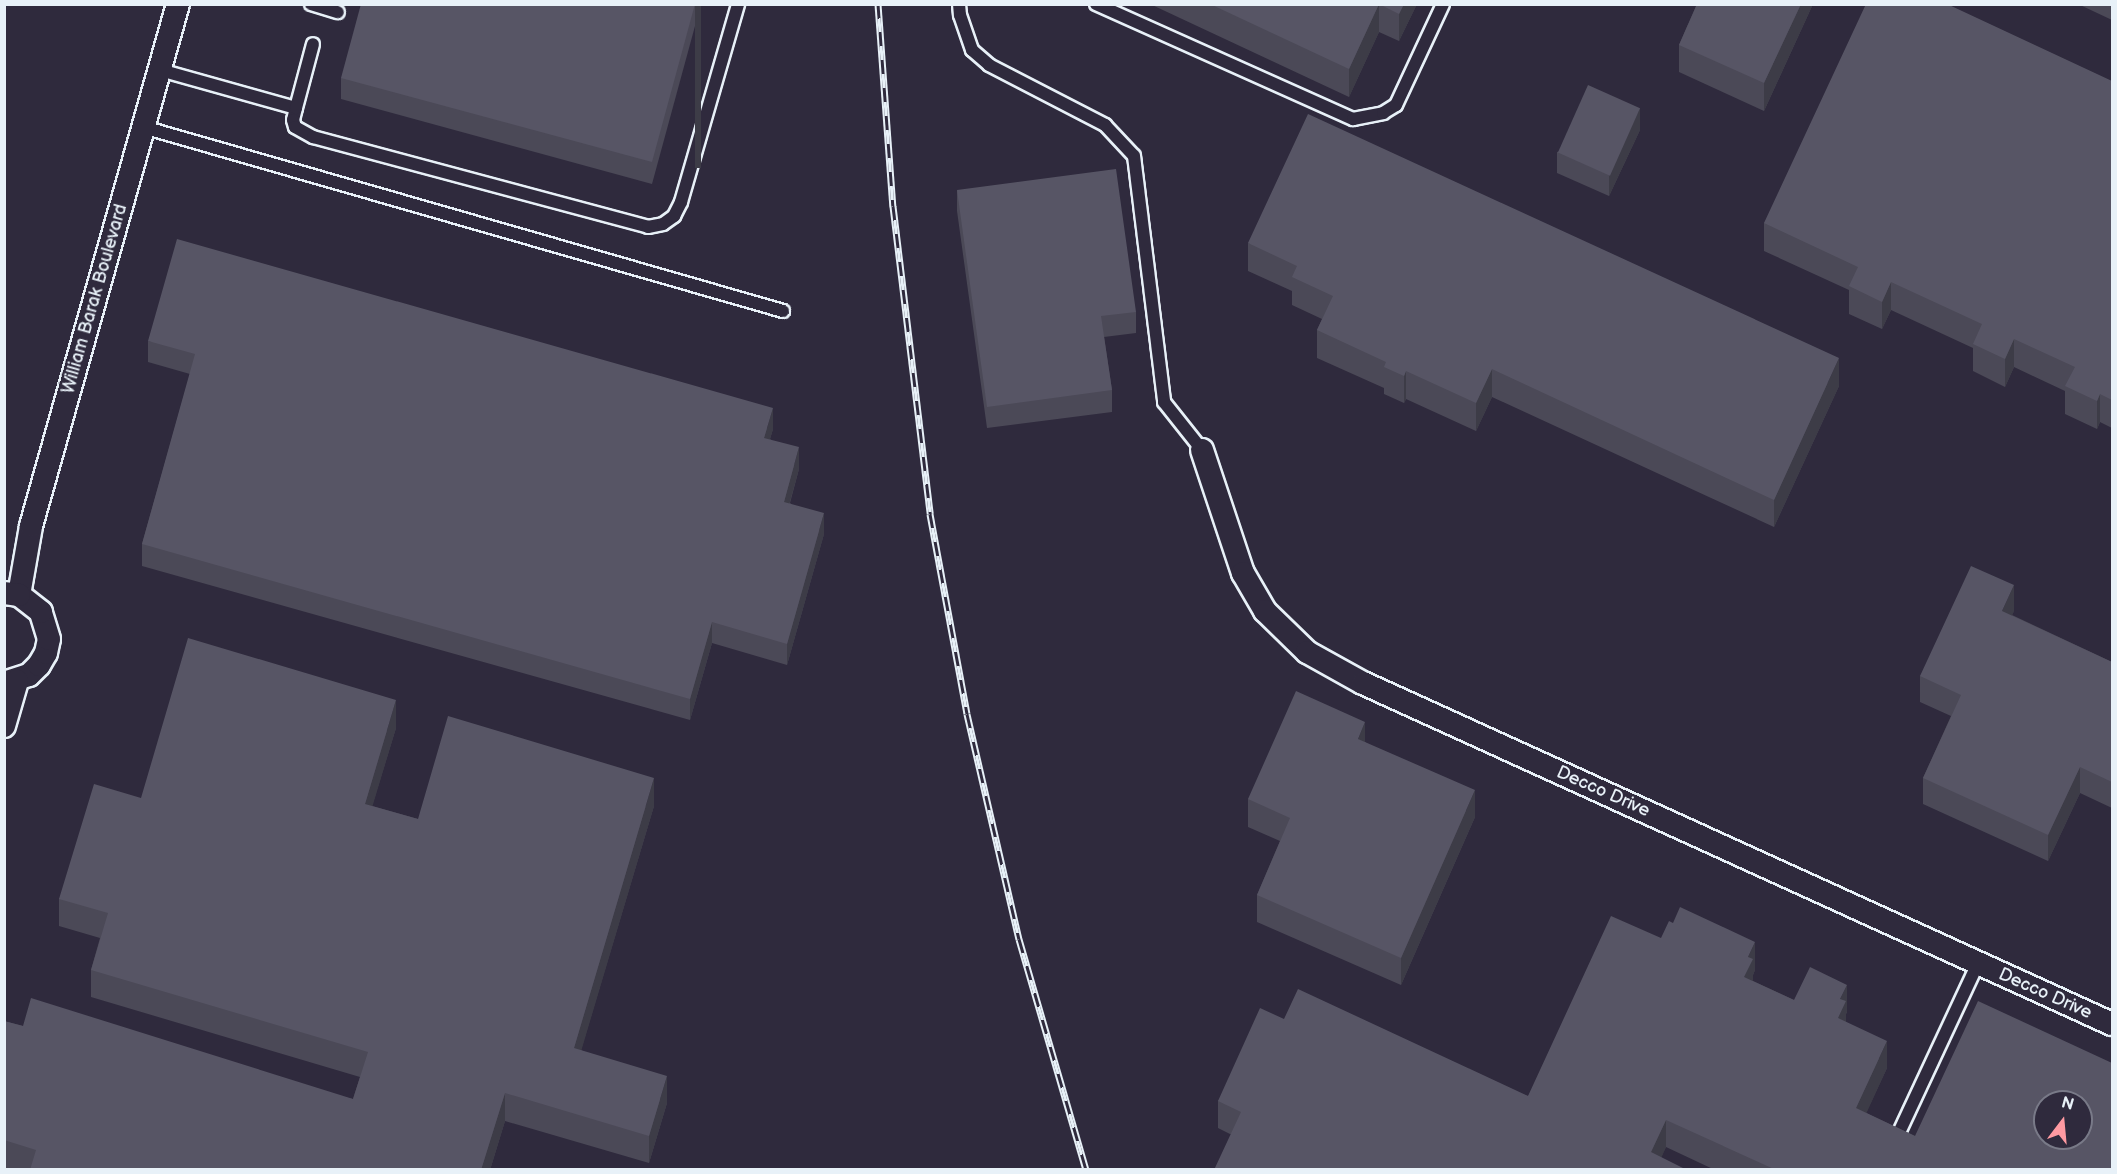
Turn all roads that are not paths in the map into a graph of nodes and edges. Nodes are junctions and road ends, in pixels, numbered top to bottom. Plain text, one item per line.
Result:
1 (178, 4) edge
2 (311, 4) edge
3 (738, 4) edge
4 (959, 4) edge
5 (1096, 4) edge
6 (1443, 4) edge
7 (338, 12) dead end
8 (313, 44) dead end
9 (160, 70) junction
10 (296, 108) junction
11 (143, 128) junction
12 (783, 311) dead end
13 (1202, 450) joint
14 (12, 594) edge
15 (11, 682) edge
16 (4, 726) edge
17 (1978, 963) junction
18 (2112, 1024) edge
19 (1896, 1139) edge

1 - 9 street, William Barak Boulevard
2 - 7 lane
3 - 10 lane
4 - 13 lane
5 - 6 lane
8 - 10 lane
9 - 10 lane
9 - 11 street, William Barak Boulevard
11 - 12 lane
11 - 14 street, William Barak Boulevard
13 - 17 street, Decco Drive
14 - 15 street
15 - 16 street
17 - 18 street, Decco Drive
17 - 19 lane

